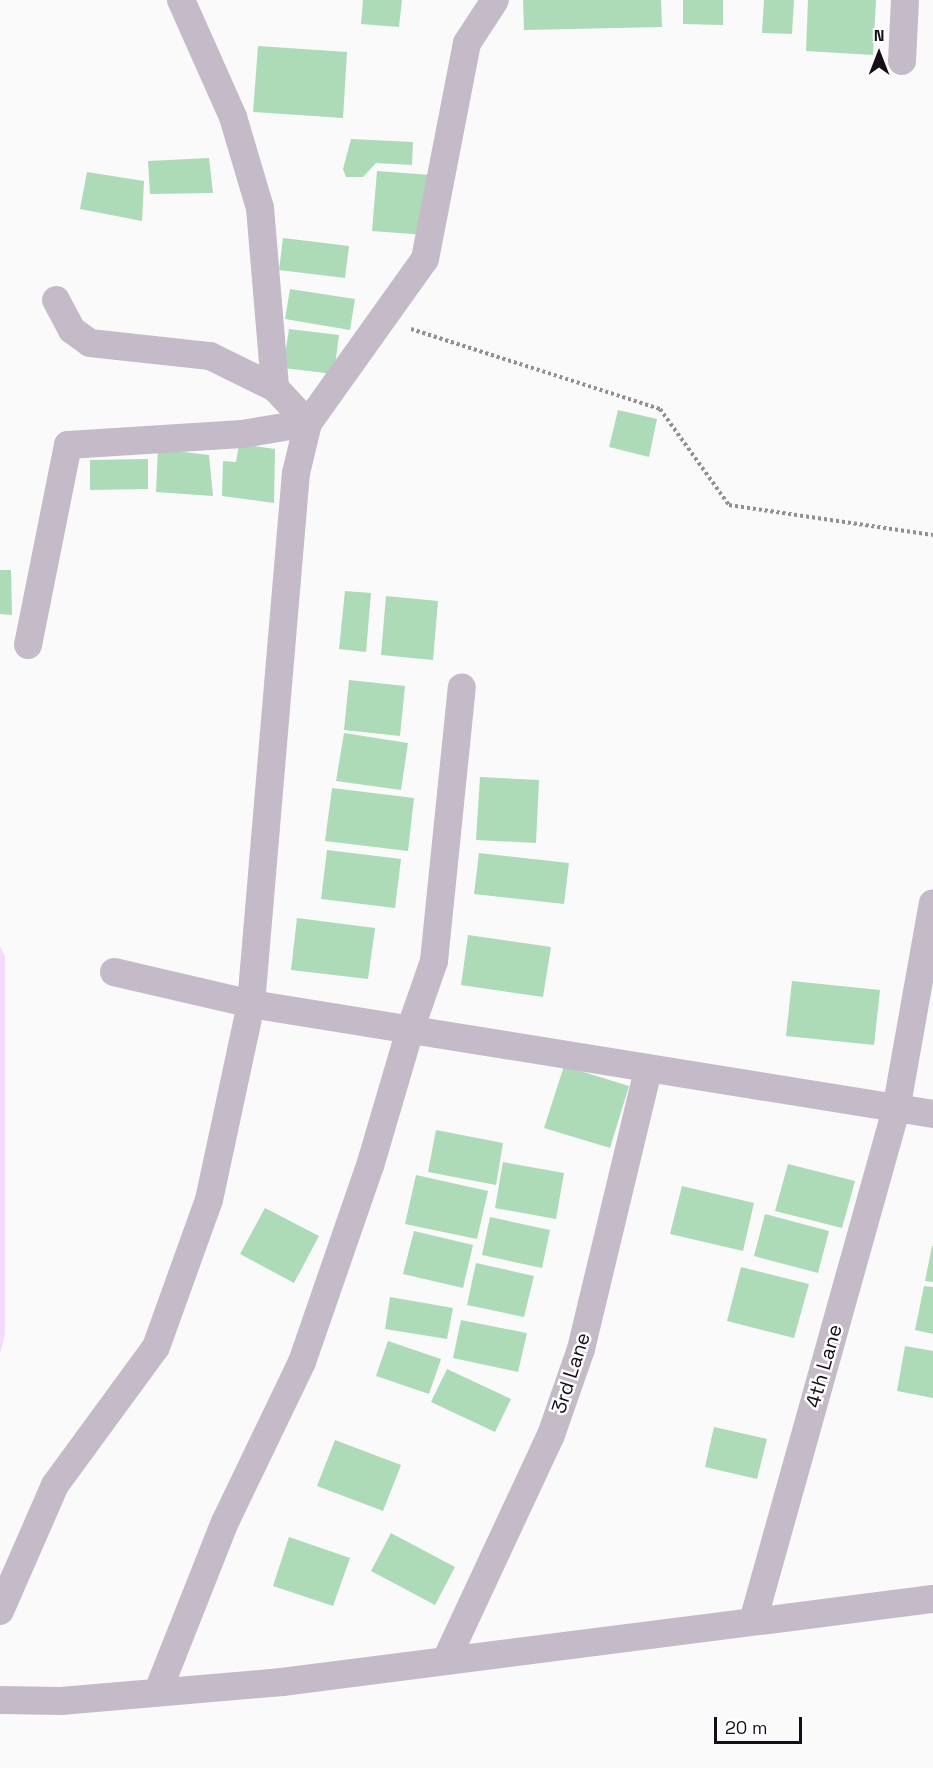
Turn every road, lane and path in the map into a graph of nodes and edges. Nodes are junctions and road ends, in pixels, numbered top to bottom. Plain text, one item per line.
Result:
1 (181, 0) edge
2 (495, 0) edge
3 (905, 0) edge
4 (902, 61) dead end
5 (56, 300) dead end
6 (382, 319) junction
7 (275, 388) junction
8 (308, 423) junction
9 (933, 535) edge
10 (28, 645) dead end
11 (462, 687) dead end
12 (933, 903) edge
13 (114, 972) dead end
14 (251, 1004) junction
15 (410, 1030) junction
16 (648, 1070) junction
17 (896, 1110) junction
18 (933, 1114) edge
19 (933, 1599) edge
20 (0, 1611) edge
21 (753, 1621) junction
22 (446, 1660) junction
23 (158, 1691) junction
24 (0, 1700) edge

1 - 7 street
2 - 6 street
3 - 4 street
5 - 7 street
6 - 8 street
6 - 9 path
7 - 8 street
8 - 10 street
8 - 14 street
11 - 15 street
12 - 17 street, 4th Lane
13 - 14 street
14 - 15 street
14 - 20 street
15 - 16 street
15 - 23 street
16 - 17 street
16 - 22 street, 3rd Lane
17 - 18 street
17 - 21 street, 4th Lane
19 - 21 street
21 - 22 street
22 - 23 street
23 - 24 street

